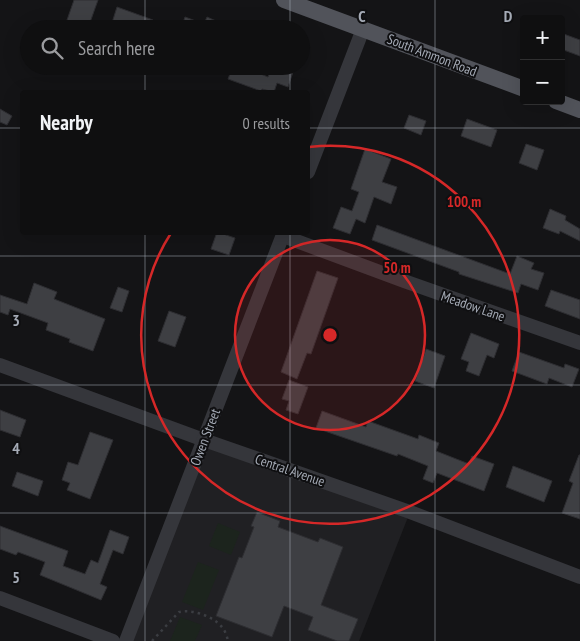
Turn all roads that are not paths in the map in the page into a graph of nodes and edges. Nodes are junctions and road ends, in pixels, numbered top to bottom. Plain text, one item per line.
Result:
1 (284, 0) edge
2 (363, 29) junction
3 (520, 88) edge
4 (565, 104) edge
5 (580, 110) edge
6 (310, 167) edge
7 (284, 235) edge
8 (286, 235) edge
9 (580, 343) edge
10 (0, 364) edge
11 (204, 440) junction
12 (580, 577) edge
13 (0, 598) edge
14 (113, 641) edge
15 (126, 641) edge

1 - 2 main road, South Ammon Road
2 - 3 main road, South Ammon Road
2 - 6 street
4 - 5 main road
7 - 11 street, Owen Street
8 - 9 street, Meadow Lane
10 - 11 street, Central Avenue
11 - 12 street, Central Avenue
11 - 15 street, Owen Street
13 - 14 street

